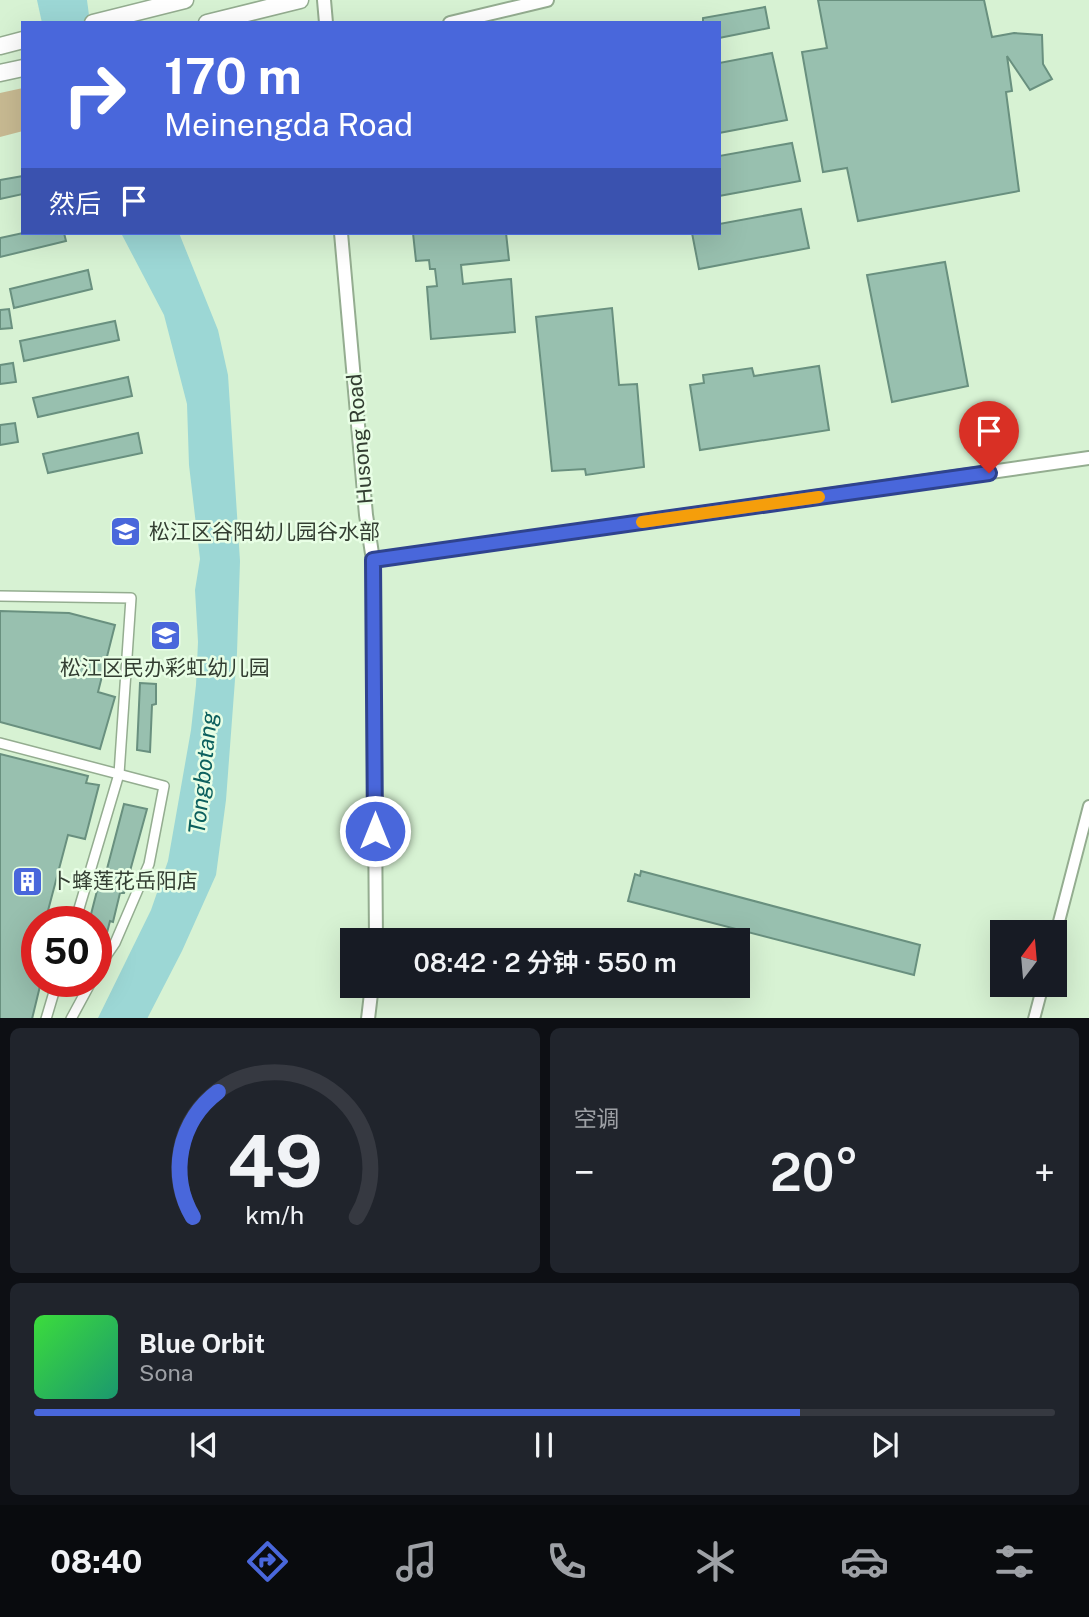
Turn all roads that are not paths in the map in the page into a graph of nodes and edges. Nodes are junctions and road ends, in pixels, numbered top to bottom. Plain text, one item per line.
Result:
1 (185, 0) edge
2 (300, 0) edge
3 (324, 0) edge
4 (547, 0) edge
5 (101, 21) edge
6 (215, 21) edge
7 (326, 21) edge
8 (458, 21) edge
9 (21, 41) edge
10 (0, 46) edge
11 (21, 68) edge
12 (0, 73) edge
13 (341, 235) edge
14 (1089, 458) edge
15 (373, 560) junction
16 (0, 596) edge
17 (0, 743) edge
18 (119, 774) junction
19 (1089, 807) edge
20 (80, 906) edge
21 (1059, 920) edge
22 (376, 928) edge
23 (112, 947) edge
24 (52, 997) edge
25 (83, 997) edge
26 (370, 998) edge
27 (1039, 998) edge
28 (46, 1018) edge
29 (71, 1018) edge
30 (368, 1018) edge
31 (1034, 1018) edge

1 - 5 highway
2 - 6 highway
3 - 7 main road
4 - 8 main road
9 - 10 highway
11 - 12 highway
13 - 15 main road, Husong Road
14 - 15 main road
15 - 22 main road, Husong Road
16 - 18 street
17 - 18 street
18 - 20 street
18 - 23 street
19 - 21 street
24 - 28 street
25 - 29 street
26 - 30 main road
27 - 31 street

